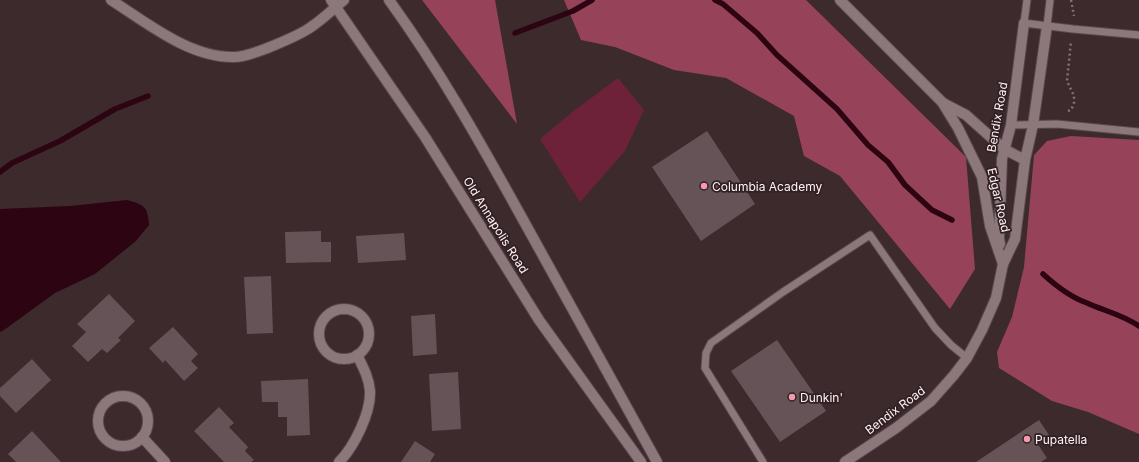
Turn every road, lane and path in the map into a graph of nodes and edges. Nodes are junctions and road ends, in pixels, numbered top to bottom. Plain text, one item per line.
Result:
1 (111, 0) edge
2 (389, 0) edge
3 (840, 0) edge
4 (1027, 0) edge
5 (1050, 0) edge
6 (1071, 0) edge
7 (337, 2) edge
8 (1074, 15) dead end
9 (1024, 23) junction
10 (1047, 26) junction
11 (1139, 35) edge
12 (1071, 42) dead end
13 (942, 102) junction
14 (1065, 113) dead end
15 (1011, 124) junction
16 (1033, 125) junction
17 (1139, 132) edge
18 (1004, 149) junction
19 (1025, 160) junction
20 (1003, 264) junction
21 (357, 356) junction
22 (967, 358) junction
23 (142, 437) junction
24 (165, 462) edge
25 (339, 462) edge
26 (641, 462) edge
27 (657, 462) edge
28 (764, 462) edge
29 (845, 462) edge

1 - 7 street
2 - 27 street, Old Annapolis Road
3 - 13 street, Edgar Road
4 - 9 lane
5 - 10 lane
6 - 8 path
7 - 26 street, Old Annapolis Road
9 - 10 lane
9 - 15 street, Bendix Road
10 - 11 lane
10 - 16 street, Bendix Road
12 - 14 path
13 - 18 street, Edgar Road
13 - 20 street, Edgar Road
15 - 16 lane
15 - 18 street, Bendix Road
16 - 17 lane
16 - 19 street, Bendix Road
18 - 19 street, Edgar Road
18 - 20 street, Bendix Road
19 - 20 street, Bendix Road
20 - 22 street, Bendix Road
21 - 21 street
21 - 25 street
22 - 28 lane
22 - 29 street, Bendix Road
23 - 23 street
23 - 24 street

